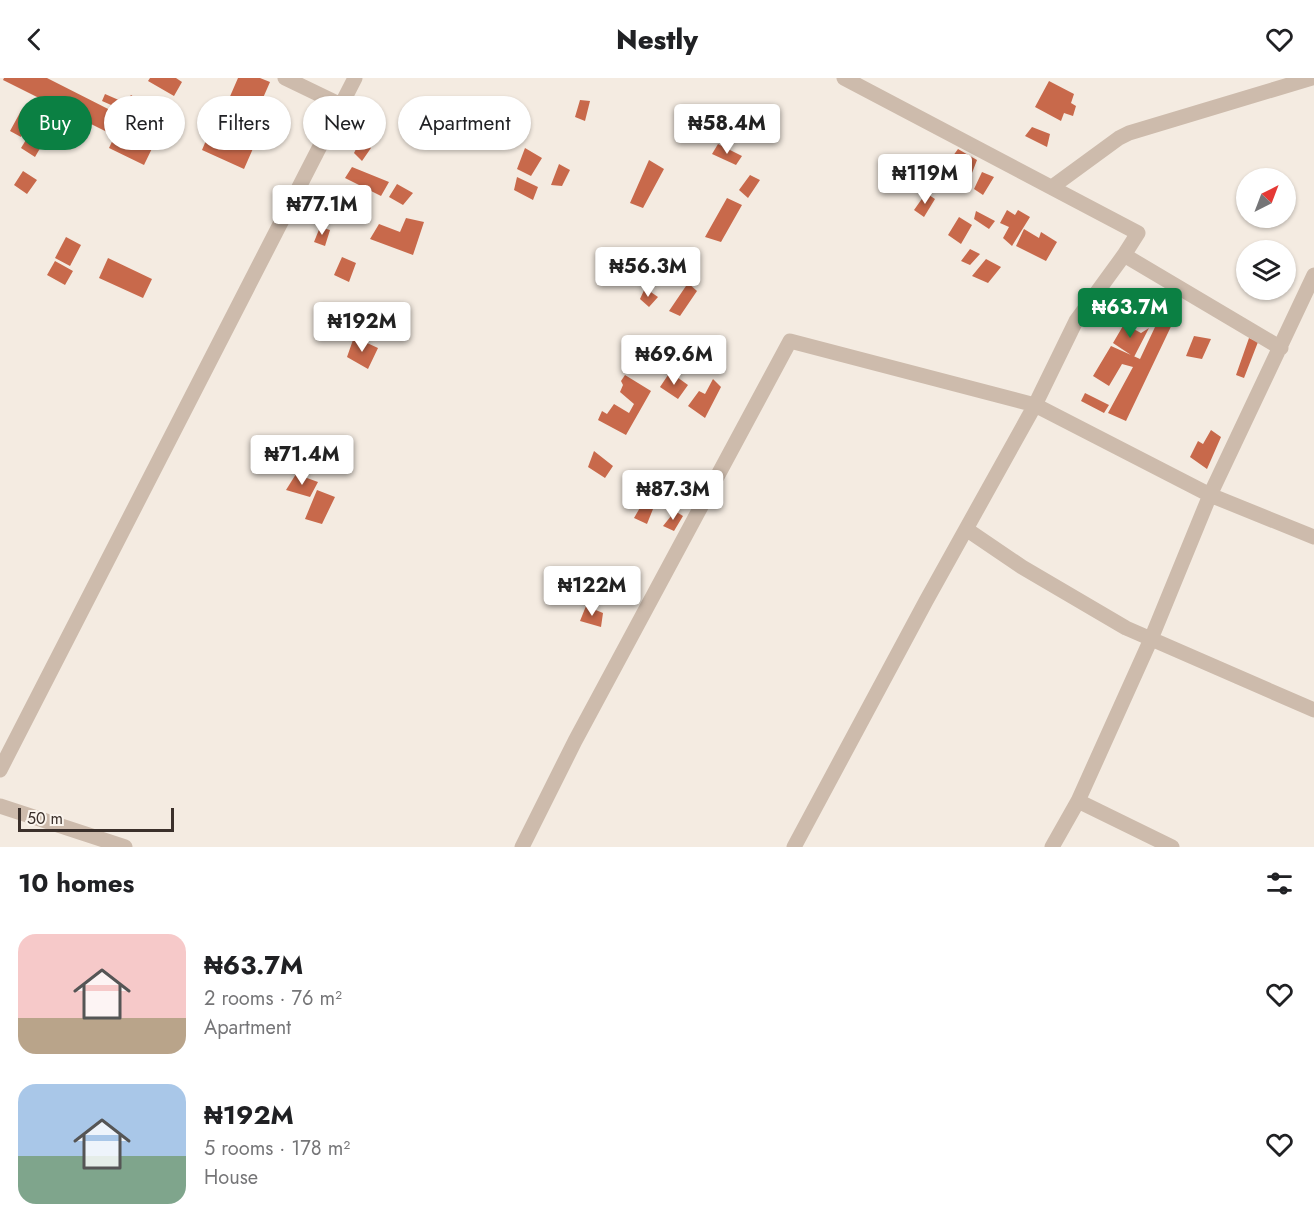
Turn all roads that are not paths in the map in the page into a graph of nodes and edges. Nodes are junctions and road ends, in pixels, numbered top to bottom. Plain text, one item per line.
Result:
1 (285, 78) edge
2 (355, 78) edge
3 (844, 78) edge
4 (1312, 78) edge
5 (322, 96) edge
6 (346, 96) edge
7 (318, 150) edge
8 (1052, 187) junction
9 (1124, 255) junction
10 (1314, 275) edge
11 (1281, 348) junction
12 (1035, 405) junction
13 (1210, 495) junction
14 (966, 528) junction
15 (1314, 537) edge
16 (1151, 639) junction
17 (1314, 710) edge
18 (0, 770) edge
19 (1078, 801) junction
20 (0, 806) edge
21 (125, 847) edge
22 (522, 847) edge
23 (794, 847) edge
24 (1052, 847) edge
25 (1172, 847) edge

1 - 5 street
2 - 6 street
3 - 8 street
4 - 8 street
7 - 18 street
8 - 9 street
9 - 11 street
9 - 12 street
10 - 11 street
11 - 13 street
12 - 13 street
12 - 14 street
12 - 22 street
13 - 15 street
13 - 16 street
14 - 16 street
14 - 23 street
16 - 17 street
16 - 19 street
19 - 24 street
19 - 25 street
20 - 21 street

